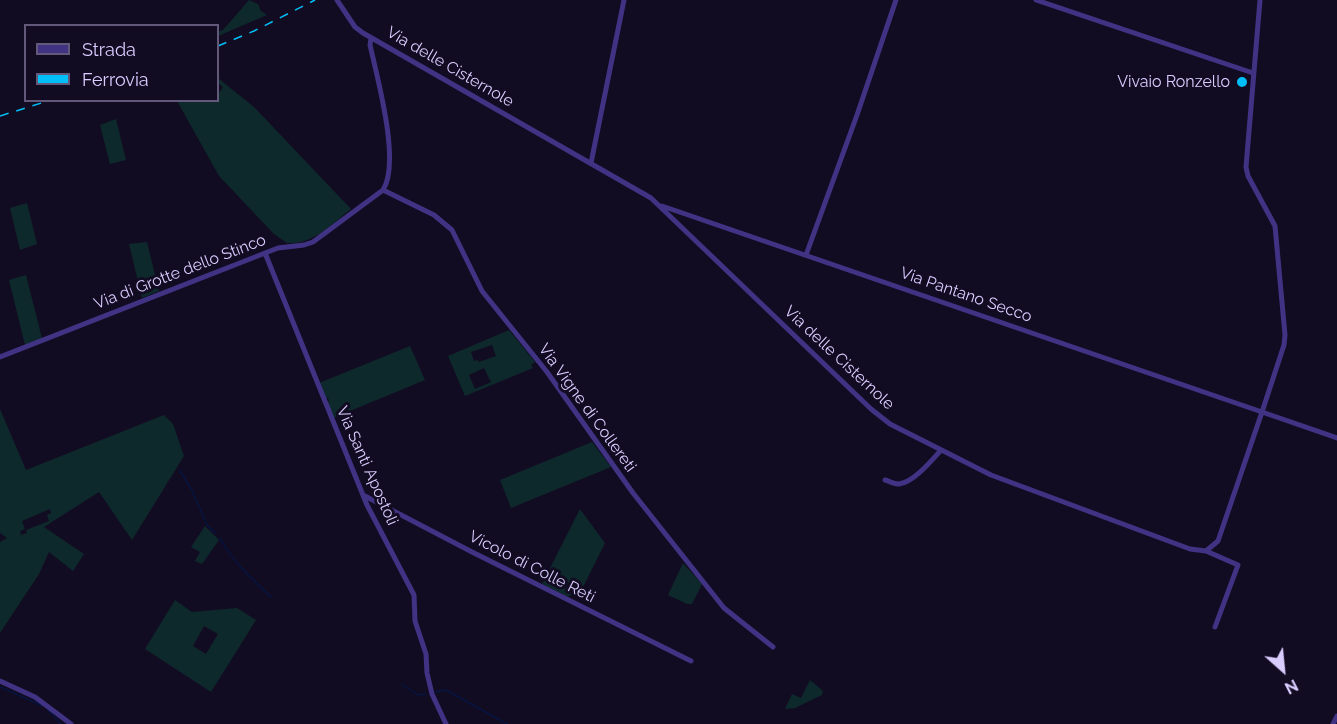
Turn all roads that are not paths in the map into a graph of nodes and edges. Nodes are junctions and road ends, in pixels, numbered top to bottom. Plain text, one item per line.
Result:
1 (338, 0) edge
2 (624, 0) edge
3 (896, 0) edge
4 (1036, 0) edge
5 (1260, 0) edge
6 (371, 38) junction
7 (1252, 73) junction
8 (591, 163) junction
9 (383, 190) junction
10 (660, 206) junction
11 (265, 253) junction
12 (806, 255) junction
13 (0, 357) edge
14 (1262, 412) junction
15 (1337, 438) edge
16 (941, 450) junction
17 (885, 480) dead end
18 (362, 494) junction
19 (1206, 551) junction
20 (1215, 627) dead end
21 (773, 647) dead end
22 (691, 661) dead end
23 (0, 681) edge
24 (1337, 716) edge
25 (71, 724) edge
26 (446, 724) edge
27 (1333, 724) edge

1 - 6 street, Via delle Cisternole
2 - 8 street
3 - 12 street
4 - 7 street
5 - 7 street
6 - 8 street, Via delle Cisternole
6 - 9 street
7 - 14 street
8 - 10 street, Via delle Cisternole
9 - 11 street, Via di Grotte dello Stinco
9 - 21 street, Via Vigne di Collereti
10 - 12 street, Via Pantano Secco
10 - 16 street, Via delle Cisternole
11 - 13 street, Via di Grotte dello Stinco
11 - 18 street, Via Santi Apostoli
12 - 14 street, Via Pantano Secco
14 - 15 street
14 - 19 street
16 - 17 street
16 - 19 street, Via delle Cisternole
18 - 22 street, Vicolo di Colle Reti
18 - 26 street, Via Santi Apostoli
19 - 20 street, Via delle Cisternole
23 - 25 street
24 - 27 street

